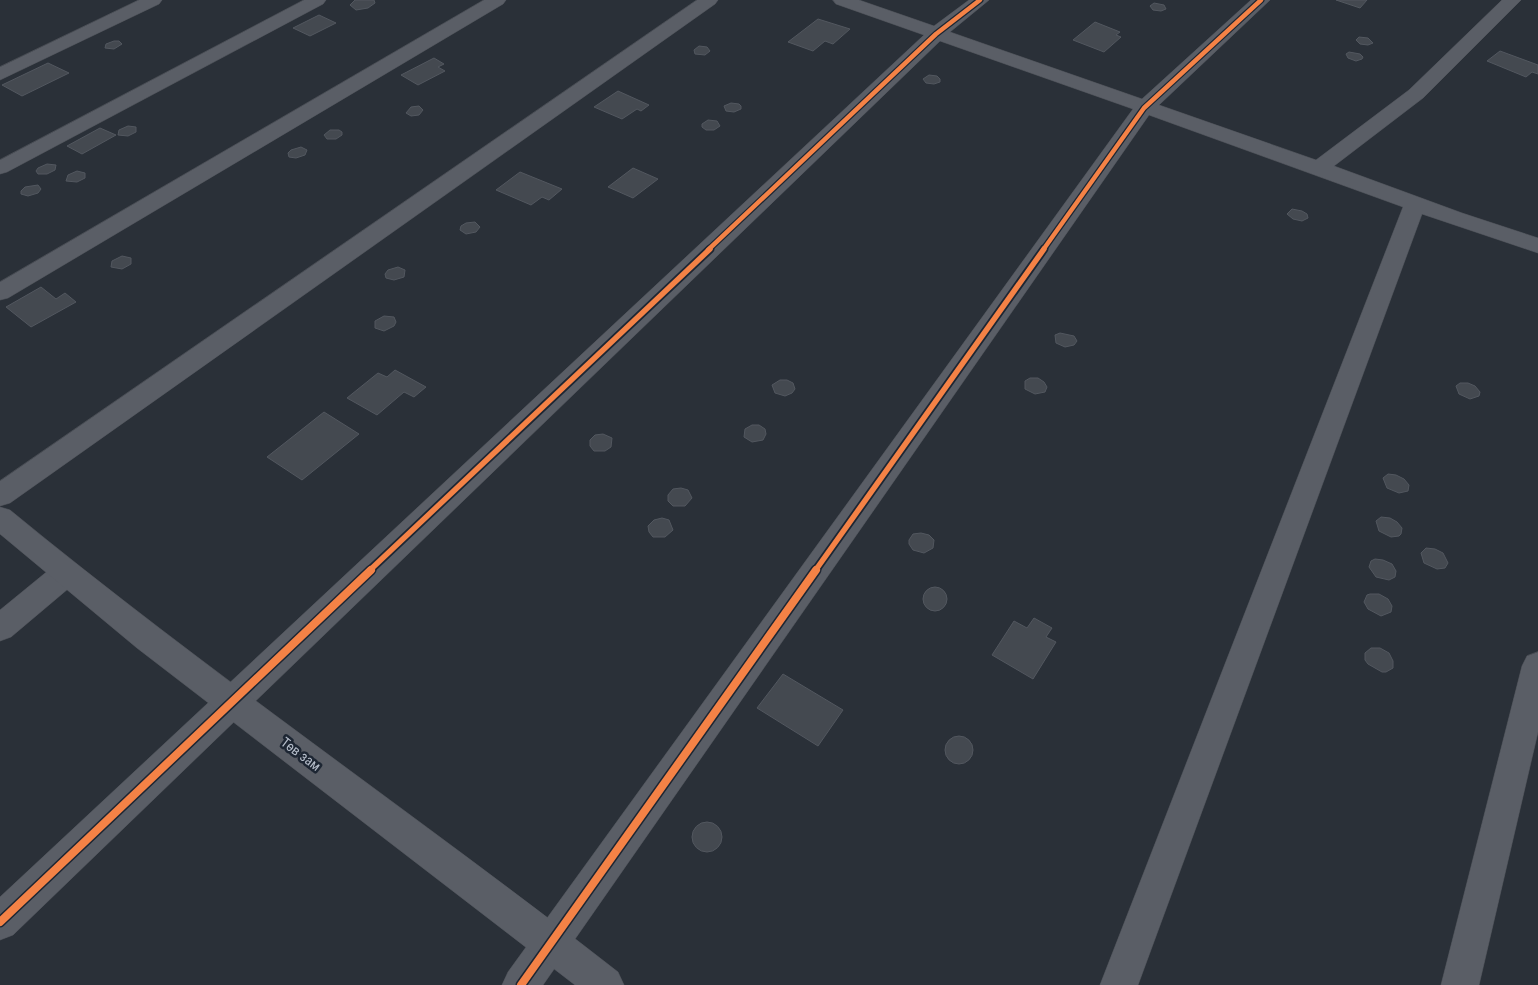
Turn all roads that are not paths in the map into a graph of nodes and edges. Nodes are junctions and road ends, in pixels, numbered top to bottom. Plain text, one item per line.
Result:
1 (153, 0) edge
2 (317, 0) edge
3 (497, 0) edge
4 (709, 0) edge
5 (842, 0) edge
6 (980, 0) edge
7 (1260, 0) edge
8 (1512, 0) edge
9 (936, 34) junction
10 (0, 74) edge
11 (1144, 108) junction
12 (0, 168) edge
13 (1319, 168) junction
14 (1415, 204) junction
15 (1538, 246) edge
16 (0, 292) edge
17 (0, 495) edge
18 (0, 518) edge
19 (65, 574) junction
20 (0, 628) edge
21 (1538, 666) edge
22 (231, 702) junction
23 (0, 922) edge
24 (552, 943) junction
25 (521, 985) edge
26 (605, 985) edge
27 (1119, 985) edge
28 (1460, 985) edge

1 - 10 street
2 - 12 street
3 - 16 street
4 - 17 street
5 - 9 street
6 - 9 street
7 - 11 street
8 - 13 street
9 - 11 street
9 - 22 street
11 - 13 street
11 - 24 street
13 - 14 street
14 - 15 street
14 - 27 street
18 - 19 street, Төв зам
19 - 20 street
19 - 22 street, Төв зам
21 - 28 street
22 - 23 street
22 - 24 street, Төв зам
24 - 25 street
24 - 26 street, Төв зам

